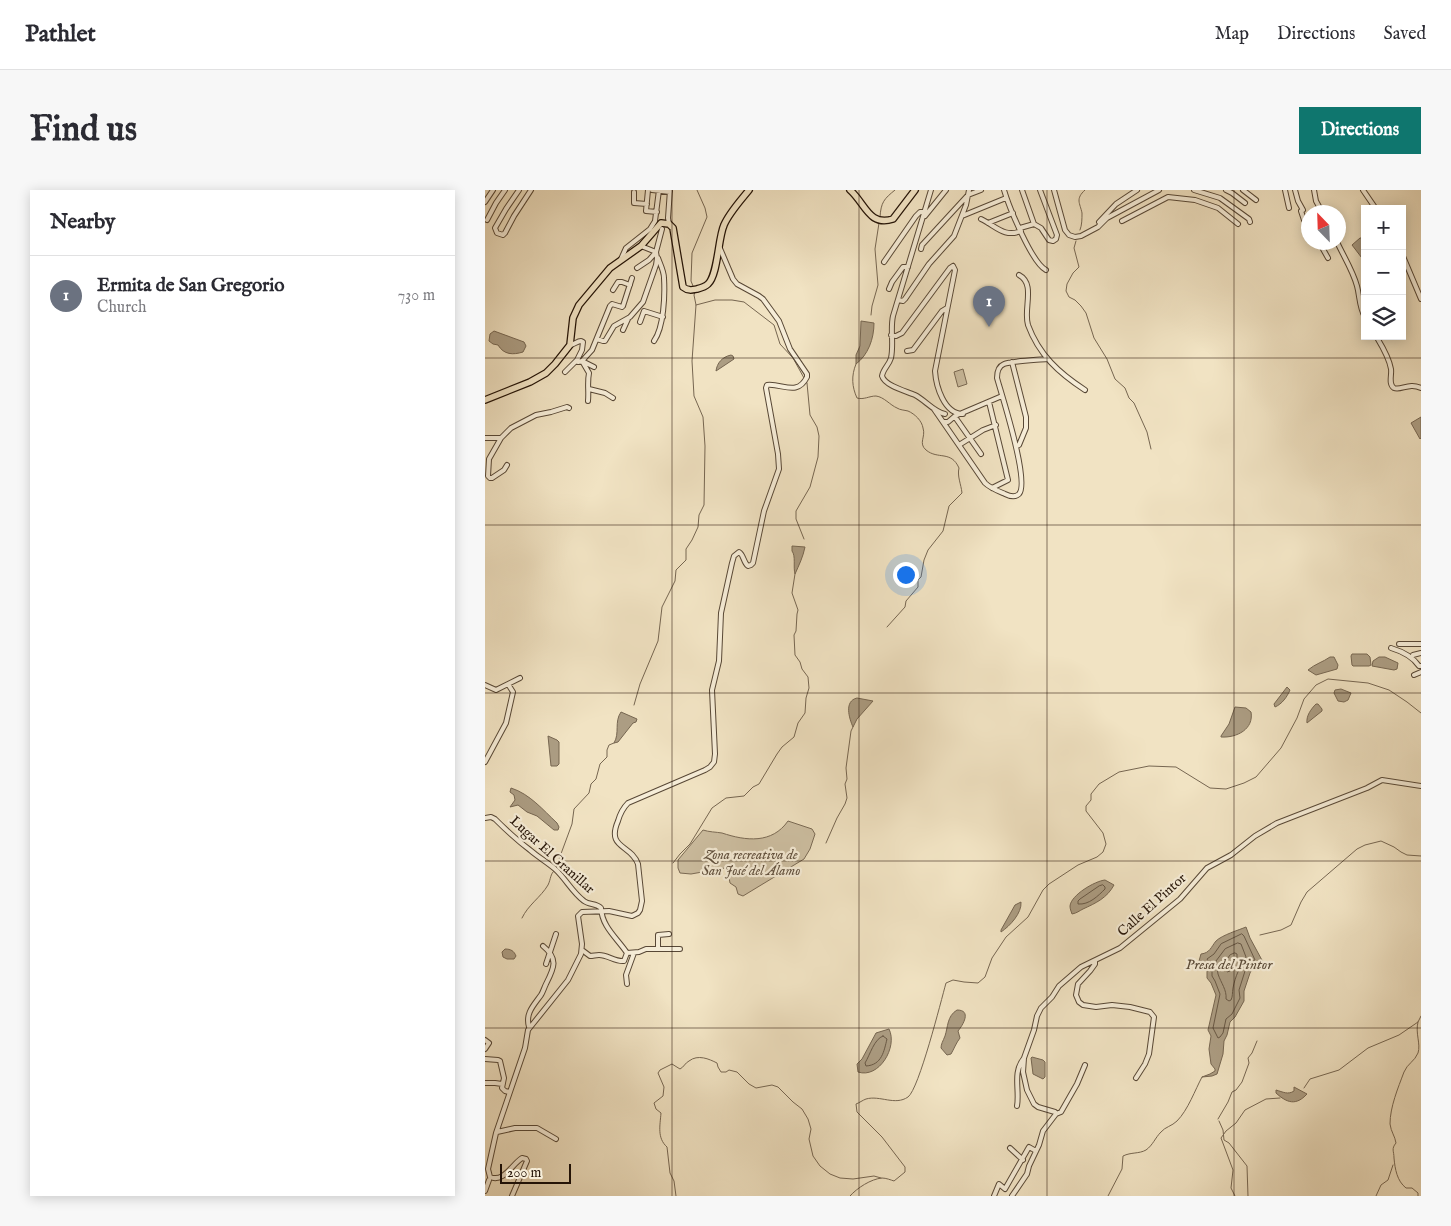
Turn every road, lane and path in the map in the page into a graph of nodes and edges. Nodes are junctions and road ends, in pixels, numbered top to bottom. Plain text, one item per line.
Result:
1 (493, 190) edge
2 (505, 190) edge
3 (519, 190) edge
4 (531, 190) edge
5 (632, 190) edge
6 (648, 190) edge
7 (652, 190) edge
8 (659, 190) edge
9 (749, 190) edge
10 (849, 190) edge
11 (915, 190) edge
12 (931, 190) edge
13 (946, 190) edge
14 (981, 190) edge
15 (1004, 190) edge
16 (1022, 190) edge
17 (1040, 190) edge
18 (1054, 190) edge
19 (1137, 190) edge
20 (1159, 190) edge
21 (1178, 190) edge
22 (1194, 190) edge
23 (1226, 190) edge
24 (1243, 190) edge
25 (1285, 190) edge
26 (1295, 190) edge
27 (1314, 190) edge
28 (1363, 190) edge
29 (670, 191) edge
30 (969, 192) edge
31 (1147, 197) junction
32 (1177, 197) junction
33 (1006, 198) junction
34 (1256, 200) dead end
35 (927, 201) junction
36 (485, 202) edge
37 (1245, 203) dead end
38 (647, 204) junction
39 (934, 204) junction
40 (960, 204) junction
41 (966, 205) junction
42 (1152, 205) junction
43 (1318, 205) edge
44 (1373, 205) edge
45 (1301, 206) edge
46 (1289, 208) dead end
47 (657, 212) junction
48 (924, 212) junction
49 (1241, 212) junction
50 (1013, 213) junction
51 (961, 218) junction
52 (981, 219) dead end
53 (487, 220) dead end
54 (668, 221) junction
55 (1121, 221) dead end
56 (1250, 222) dead end
57 (988, 223) junction
58 (921, 224) junction
59 (1034, 224) junction
60 (661, 226) junction
61 (1021, 229) junction
62 (1093, 229) junction
63 (641, 246) junction
64 (719, 246) junction
65 (921, 249) dead end
66 (1324, 250) edge
67 (1341, 250) edge
68 (627, 252) junction
69 (655, 252) junction
70 (718, 256) junction
71 (1328, 258) dead end
72 (725, 259) junction
73 (884, 262) dead end
74 (716, 263) junction
75 (1406, 263) edge
76 (908, 267) junction
77 (637, 268) dead end
78 (1046, 270) dead end
79 (1019, 274) dead end
80 (632, 278) dead end
81 (630, 285) junction
82 (889, 289) dead end
83 (613, 290) dead end
84 (1421, 299) edge
85 (898, 300) junction
86 (947, 308) junction
87 (1361, 308) edge
88 (663, 317) junction
89 (628, 318) junction
90 (640, 322) dead end
91 (623, 330) dead end
92 (891, 335) junction
93 (597, 339) junction
94 (1378, 340) edge
95 (654, 341) dead end
96 (570, 345) junction
97 (907, 351) dead end
98 (1047, 359) junction
99 (579, 360) junction
100 (1012, 362) junction
101 (594, 366) dead end
102 (565, 372) dead end
103 (1421, 388) edge
104 (589, 389) junction
105 (1085, 390) dead end
106 (1002, 396) junction
107 (613, 398) dead end
108 (485, 400) edge
109 (588, 401) dead end
110 (989, 402) junction
111 (946, 404) junction
112 (569, 408) dead end
113 (934, 409) junction
114 (945, 414) junction
115 (954, 414) junction
116 (943, 421) junction
117 (995, 425) junction
118 (485, 438) edge
119 (501, 438) junction
120 (969, 438) junction
121 (959, 445) junction
122 (1016, 446) junction
123 (981, 454) dead end
124 (507, 465) dead end
125 (993, 488) junction
126 (1399, 644) dead end
127 (1421, 644) edge
128 (1391, 648) dead end
129 (1421, 653) edge
130 (1413, 656) dead end
131 (1421, 666) edge
132 (1421, 672) edge
133 (1421, 677) edge
134 (520, 678) dead end
135 (508, 684) junction
136 (485, 685) edge
137 (485, 762) edge
138 (1421, 786) edge
139 (485, 818) edge
140 (602, 911) junction
141 (556, 934) dead end
142 (669, 934) dead end
143 (543, 946) dead end
144 (658, 949) junction
145 (680, 949) dead end
146 (582, 950) junction
147 (550, 952) junction
148 (634, 952) junction
149 (627, 953) junction
150 (1095, 961) junction
151 (546, 964) dead end
152 (627, 984) dead end
153 (529, 1027) junction
154 (485, 1040) edge
155 (485, 1049) edge
156 (1025, 1058) junction
157 (485, 1059) edge
158 (1085, 1065) dead end
159 (1136, 1078) dead end
160 (485, 1083) edge
161 (503, 1084) junction
162 (509, 1092) junction
163 (1017, 1106) dead end
164 (1056, 1114) junction
165 (497, 1132) junction
166 (556, 1139) dead end
167 (1010, 1148) dead end
168 (1036, 1151) junction
169 (1023, 1160) junction
170 (489, 1180) dead end
171 (485, 1191) edge
172 (512, 1196) edge
173 (993, 1196) edge
174 (1012, 1196) edge

1 - 36 street
2 - 53 street
3 - 4 street
5 - 38 street
6 - 38 street
7 - 8 street
8 - 29 street
8 - 47 street
9 - 64 main road
10 - 11 main road
12 - 35 street
13 - 39 street
14 - 30 street
15 - 33 street
16 - 59 street
17 - 59 street
18 - 62 street
19 - 62 street
20 - 31 street
21 - 32 street
22 - 49 street
23 - 37 street
24 - 34 street
25 - 46 street
26 - 45 street
27 - 43 street
28 - 44 street
29 - 54 street
30 - 40 street
30 - 41 street
31 - 42 street
31 - 62 street
32 - 42 street
32 - 49 street
33 - 50 street
33 - 51 street
35 - 39 street
35 - 48 street
38 - 47 street
39 - 58 street
40 - 41 street
40 - 65 street
41 - 51 street
42 - 55 street
47 - 68 street
48 - 58 street
48 - 73 street
49 - 56 street
50 - 57 street
50 - 61 street
51 - 85 street
52 - 57 street
54 - 60 main road
54 - 74 main road
57 - 61 street
58 - 76 street
59 - 61 street
60 - 63 main road
60 - 69 street
61 - 78 street
63 - 68 main road
63 - 69 street
64 - 70 main road
64 - 72 street
66 - 71 street
67 - 87 street
68 - 96 main road
69 - 77 street
69 - 88 street
69 - 89 street
70 - 72 street
70 - 74 main road
72 - 74 street
72 - 140 street
75 - 84 street
76 - 82 street
76 - 85 street
79 - 98 street
80 - 81 street
81 - 83 street
81 - 93 street
85 - 92 street
86 - 92 street
86 - 97 street
86 - 111 street
88 - 90 street
88 - 95 street
89 - 91 street
89 - 93 street
92 - 113 street
93 - 99 street
94 - 103 street
96 - 99 street
96 - 108 main road
98 - 100 street
98 - 105 street
99 - 101 street
99 - 102 street
99 - 104 street
100 - 106 street
100 - 122 street
104 - 107 street
104 - 109 street
106 - 110 street
106 - 122 street
110 - 115 street
110 - 117 street
111 - 114 street
111 - 115 street
112 - 119 street
113 - 114 street
113 - 116 street
114 - 115 street
114 - 116 street
115 - 116 street
115 - 120 street
116 - 121 street
117 - 120 street
117 - 125 street
118 - 119 street
119 - 124 street
120 - 121 street
120 - 123 street
121 - 125 street
122 - 125 street
126 - 127 street
128 - 131 street
129 - 130 street
132 - 133 street
134 - 135 street
135 - 136 street
135 - 137 street
138 - 150 street, Calle El Pintor
139 - 140 street, Lugar El Granillar
140 - 146 street
140 - 149 street
141 - 147 street
142 - 144 street
143 - 147 street
144 - 145 street
144 - 148 street
146 - 149 street
146 - 153 street
147 - 151 street
147 - 153 street
148 - 149 street
148 - 152 street
150 - 156 street, Calle El Pintor
150 - 159 street
153 - 162 street
154 - 155 street
156 - 163 street, Calle El Pintor
156 - 164 street
157 - 161 street
158 - 164 street
160 - 161 street
161 - 162 street
162 - 165 street
164 - 168 street
165 - 166 street
165 - 172 street
167 - 169 street
168 - 169 street
168 - 174 street
169 - 173 street
170 - 171 street

